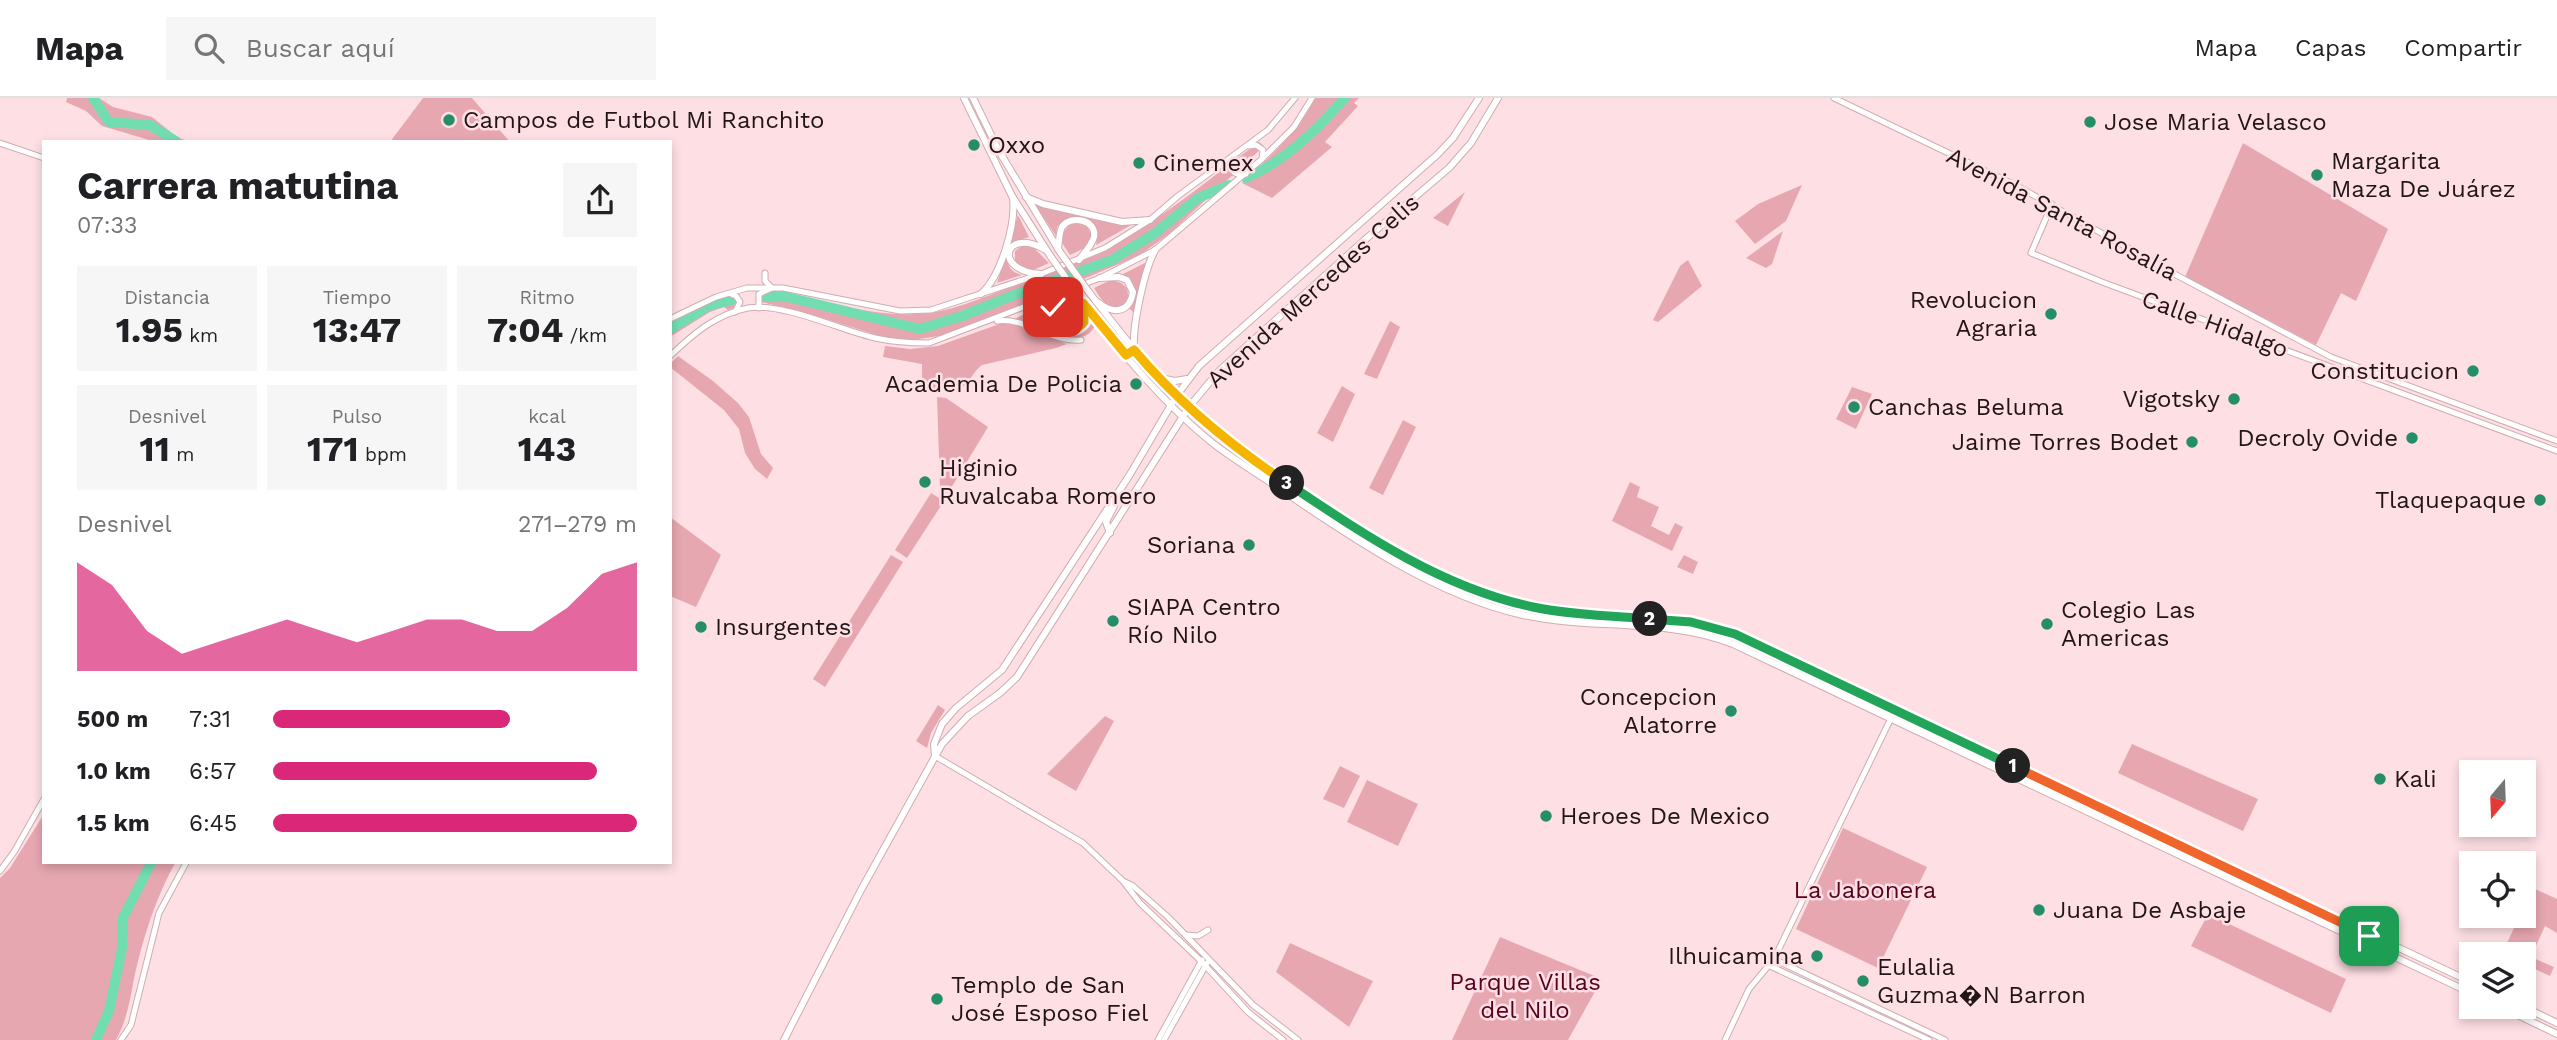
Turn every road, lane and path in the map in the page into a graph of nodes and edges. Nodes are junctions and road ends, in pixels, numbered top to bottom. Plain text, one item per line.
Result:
1 (964, 98) edge
2 (973, 98) edge
3 (1295, 98) edge
4 (1312, 98) edge
5 (1479, 98) edge
6 (1499, 98) edge
7 (1833, 98) edge
8 (0, 143) edge
9 (1249, 146) junction
10 (42, 157) edge
11 (1230, 158) junction
12 (1262, 159) junction
13 (1246, 174) junction
14 (1012, 196) junction
15 (1025, 196) junction
16 (2052, 204) junction
17 (1150, 220) junction
18 (1046, 249) junction
19 (1155, 250) junction
20 (1059, 251) junction
21 (1079, 260) junction
22 (765, 273) dead end
23 (1041, 274) junction
24 (1100, 278) junction
25 (772, 288) junction
26 (1063, 292) junction
27 (729, 293) junction
28 (981, 294) junction
29 (1094, 299) junction
30 (1083, 303) junction
31 (759, 308) junction
32 (736, 312) junction
33 (672, 317) edge
34 (987, 322) junction
35 (1081, 340) dead end
36 (1134, 350) junction
37 (672, 354) edge
38 (1126, 355) junction
39 (1160, 379) junction
40 (1189, 379) junction
41 (1177, 395) junction
42 (1171, 405) junction
43 (1189, 407) junction
44 (1183, 416) junction
45 (2557, 442) edge
46 (2557, 451) edge
47 (1129, 476) junction
48 (1110, 533) junction
49 (1895, 710) junction
50 (1891, 718) junction
51 (935, 756) junction
52 (42, 803) edge
53 (185, 864) edge
54 (0, 871) edge
55 (1123, 881) junction
56 (1208, 930) dead end
57 (1186, 935) junction
58 (1206, 955) junction
59 (1774, 959) junction
60 (1204, 963) junction
61 (1768, 965) junction
62 (2459, 976) edge
63 (2459, 987) edge
64 (2536, 1013) edge
65 (2526, 1019) edge
66 (2557, 1023) edge
67 (2557, 1034) edge
68 (121, 1040) edge
69 (784, 1040) edge
70 (1158, 1040) edge
71 (1164, 1040) edge
72 (1283, 1040) edge
73 (1297, 1040) edge
74 (1725, 1040) edge
75 (1928, 1040) edge
76 (1945, 1040) edge

1 - 14 main road
2 - 15 main road
3 - 9 street
4 - 12 street
5 - 40 main road, Avenida Mercedes Celis
6 - 43 main road, Avenida Mercedes Celis
7 - 16 street, Avenida Santa Rosalía
8 - 10 street
9 - 11 street
9 - 12 street
11 - 13 street
11 - 17 street
12 - 13 street
13 - 19 street
14 - 18 main road
14 - 28 main road
15 - 17 main road
15 - 20 main road
16 - 45 street, Avenida Santa Rosalía
16 - 46 street, Calle Hidalgo
17 - 21 street
18 - 23 main road
18 - 30 main road, bridge
19 - 24 street
19 - 36 main road
20 - 21 main road
20 - 29 main road, bridge
21 - 23 street
22 - 25 street
23 - 28 street
24 - 26 street
24 - 29 main road
25 - 27 street
25 - 28 street
25 - 31 street
26 - 30 main road
26 - 34 street
27 - 32 street
27 - 33 street
29 - 36 main road
30 - 38 main road
31 - 32 street
31 - 34 street
32 - 37 street
34 - 35 street
36 - 38 main road
36 - 39 main road
38 - 42 main road
39 - 40 main road
39 - 41 main road
40 - 41 main road, Avenida Mercedes Celis
41 - 42 main road, Avenida Mercedes Celis
41 - 43 main road
42 - 44 main road
42 - 47 main road, Avenida Mercedes Celis
43 - 44 main road, Avenida Mercedes Celis
43 - 49 main road
44 - 48 main road, Avenida Mercedes Celis
44 - 50 main road
47 - 48 main road
47 - 51 main road, Avenida Mercedes Celis
48 - 51 main road, Avenida Mercedes Celis
49 - 50 street
49 - 62 main road
50 - 59 street
50 - 63 main road
51 - 55 street
51 - 69 main road, Avenida Mercedes Celis
52 - 54 street
53 - 68 street
55 - 57 street
55 - 60 street
56 - 57 street
57 - 58 street
58 - 60 street
58 - 73 street
59 - 61 street
59 - 76 street
60 - 70 street
60 - 71 street
60 - 72 street
61 - 74 street
61 - 75 street
64 - 66 main road
65 - 67 main road

